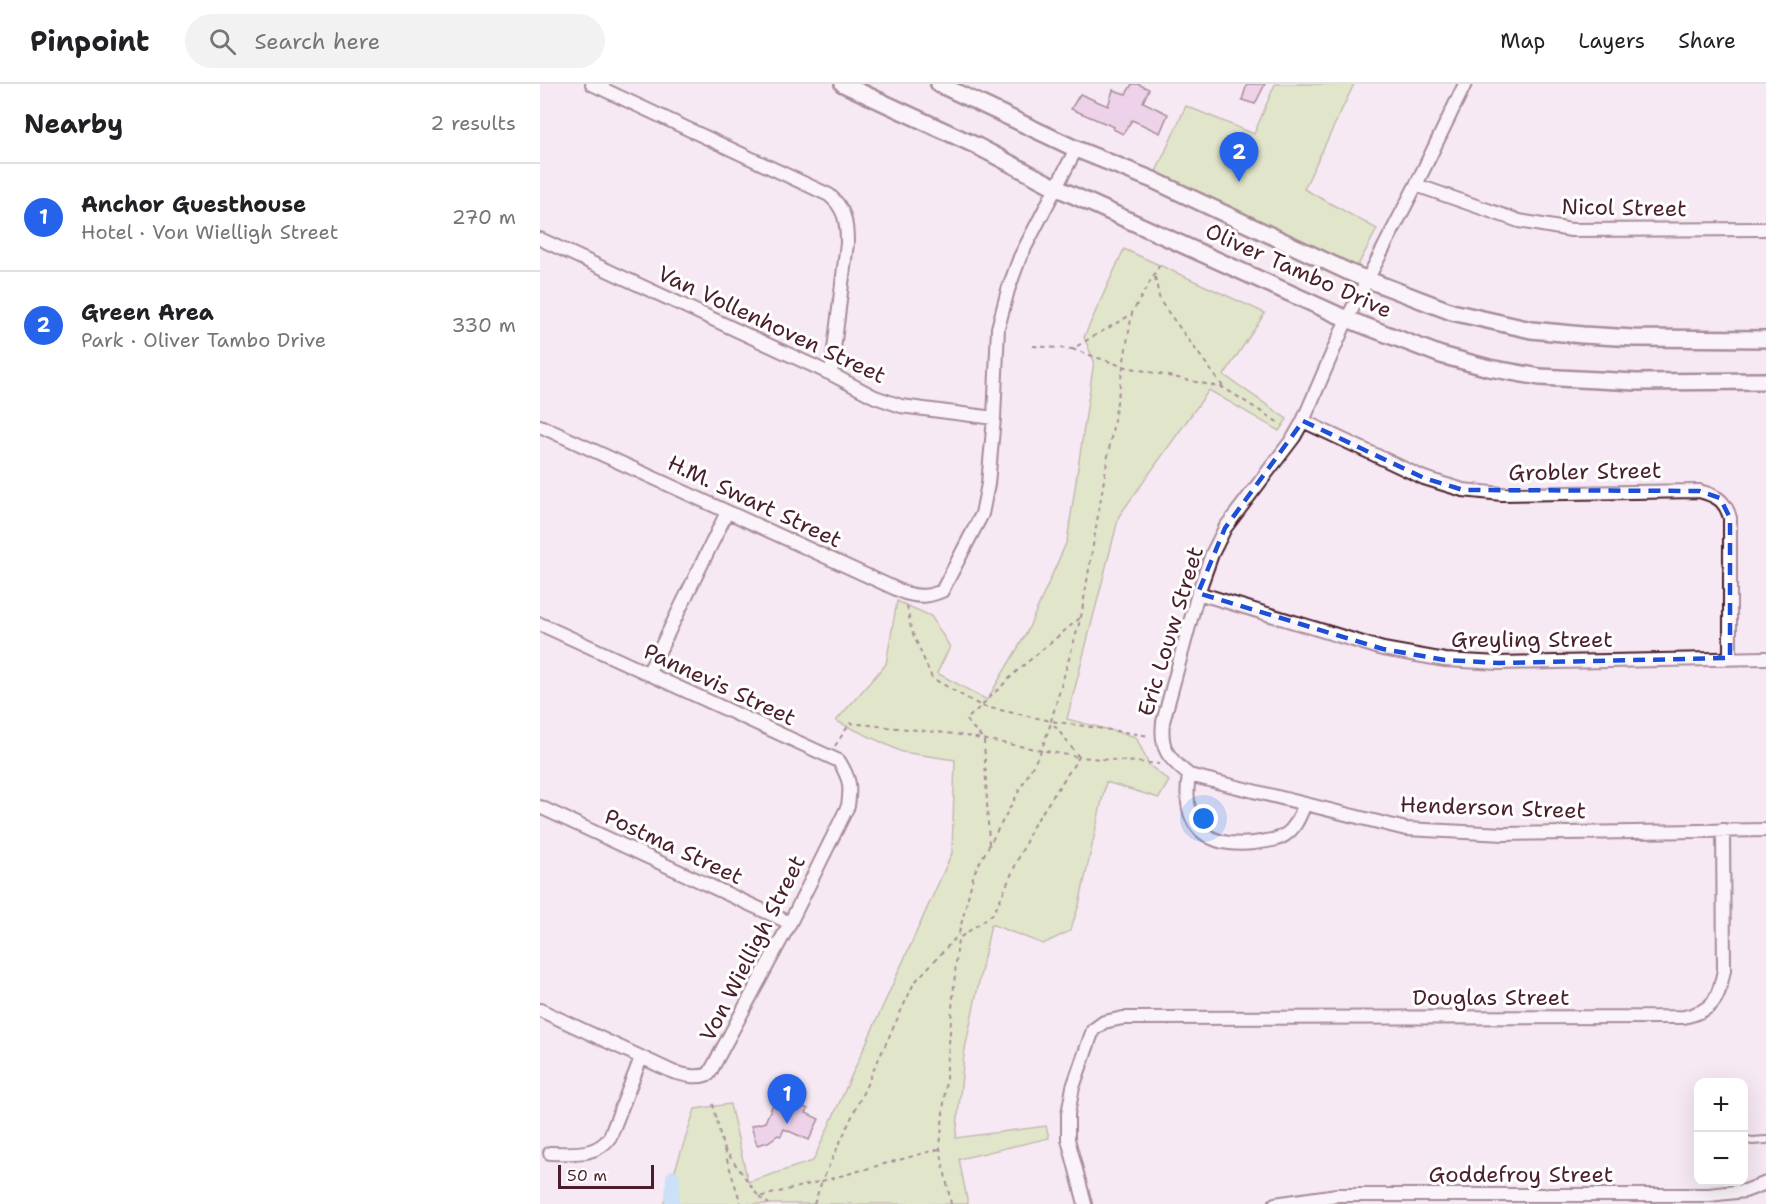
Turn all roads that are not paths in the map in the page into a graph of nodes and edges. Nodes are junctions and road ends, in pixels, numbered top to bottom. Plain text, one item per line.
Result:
1 (592, 84) edge
2 (843, 84) edge
3 (939, 84) edge
4 (1465, 84) edge
5 (1076, 149) junction
6 (1416, 185) junction
7 (1054, 187) junction
8 (1766, 229) edge
9 (540, 239) edge
10 (1368, 280) junction
11 (1347, 319) junction
12 (1766, 339) edge
13 (831, 374) junction
14 (1766, 381) edge
15 (994, 418) junction
16 (1303, 421) junction
17 (540, 426) edge
18 (727, 512) junction
19 (1198, 593) junction
20 (540, 624) edge
21 (1730, 658) junction
22 (1766, 658) edge
23 (648, 674) junction
24 (1189, 775) junction
25 (1305, 804) junction
26 (848, 806) joint
27 (540, 807) edge
28 (1723, 830) junction
29 (1766, 830) edge
30 (790, 923) junction
31 (540, 1010) edge
32 (641, 1058) junction
33 (1748, 1140) edge
34 (1766, 1140) edge
35 (550, 1153) dead end
36 (1766, 1183) edge
37 (1085, 1204) edge
38 (1275, 1204) edge

1 - 13 street
2 - 7 street, Oliver Tambo Drive
3 - 5 street, Oliver Tambo Drive
4 - 6 street, Eric Louw Street
5 - 7 street
5 - 10 street, Oliver Tambo Drive
6 - 8 street, Nicol Street
6 - 10 street, Eric Louw Street
7 - 11 street, Oliver Tambo Drive
7 - 15 street
9 - 13 street, Van Vollenhoven Street
10 - 11 street, Eric Louw Street
10 - 12 street, Oliver Tambo Drive
11 - 14 street, Oliver Tambo Drive
11 - 16 street, Eric Louw Street
13 - 15 street, Van Vollenhoven Street
15 - 18 street, H.M. Swart Street
16 - 19 street, Eric Louw Street
16 - 21 street, Grobler Street
17 - 18 street, H.M. Swart Street
18 - 23 street
19 - 21 street, Greyling Street
19 - 24 street, Eric Louw Street
20 - 23 street, Pannevis Street
21 - 22 street, Greyling Street
23 - 26 street, Pannevis Street
24 - 25 street, Henderson Street
24 - 25 street
25 - 28 street, Henderson Street
26 - 30 street, Von Wielligh Street
27 - 30 street, Postma Street
28 - 29 street, Henderson Street
28 - 37 street, Douglas Street
30 - 32 street, Von Wielligh Street
31 - 32 street
32 - 35 street
33 - 34 lane
36 - 38 street, Goddefroy Street

